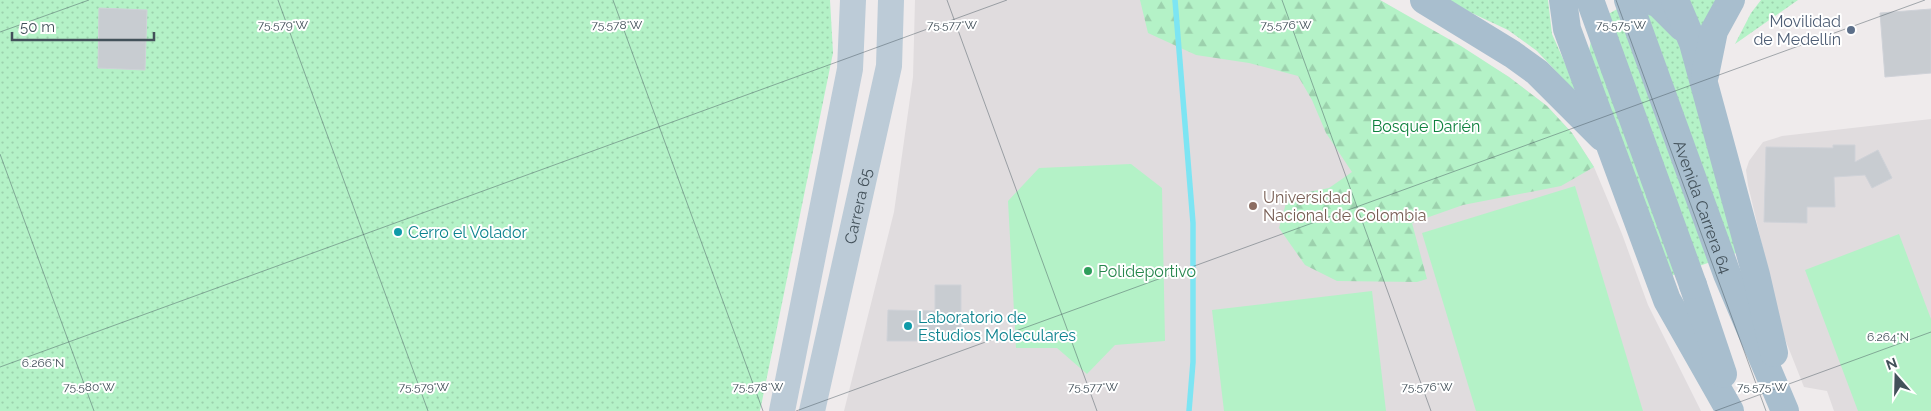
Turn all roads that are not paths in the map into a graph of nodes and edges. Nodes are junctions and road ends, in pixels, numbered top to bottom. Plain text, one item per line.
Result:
1 (853, 0) edge
2 (891, 0) edge
3 (1424, 0) edge
4 (1563, 0) edge
5 (1590, 0) edge
6 (1614, 0) edge
7 (1628, 0) edge
8 (1649, 0) edge
9 (1675, 0) edge
10 (1731, 0) edge
11 (1693, 43) junction
12 (1582, 74) junction
13 (1704, 84) junction
14 (1610, 145) junction
15 (782, 411) edge
16 (812, 411) edge
17 (1730, 411) edge
18 (1735, 411) edge
19 (1786, 411) edge

1 - 15 main road, Carrera 65
2 - 16 main road, Carrera 65
3 - 14 main road
4 - 12 main road
5 - 18 main road, bridge
6 - 12 main road
7 - 19 main road, Avenida Carrera 64
8 - 11 main road
9 - 11 main road
10 - 13 main road
11 - 13 main road
12 - 14 main road
13 - 19 main road
14 - 17 main road

